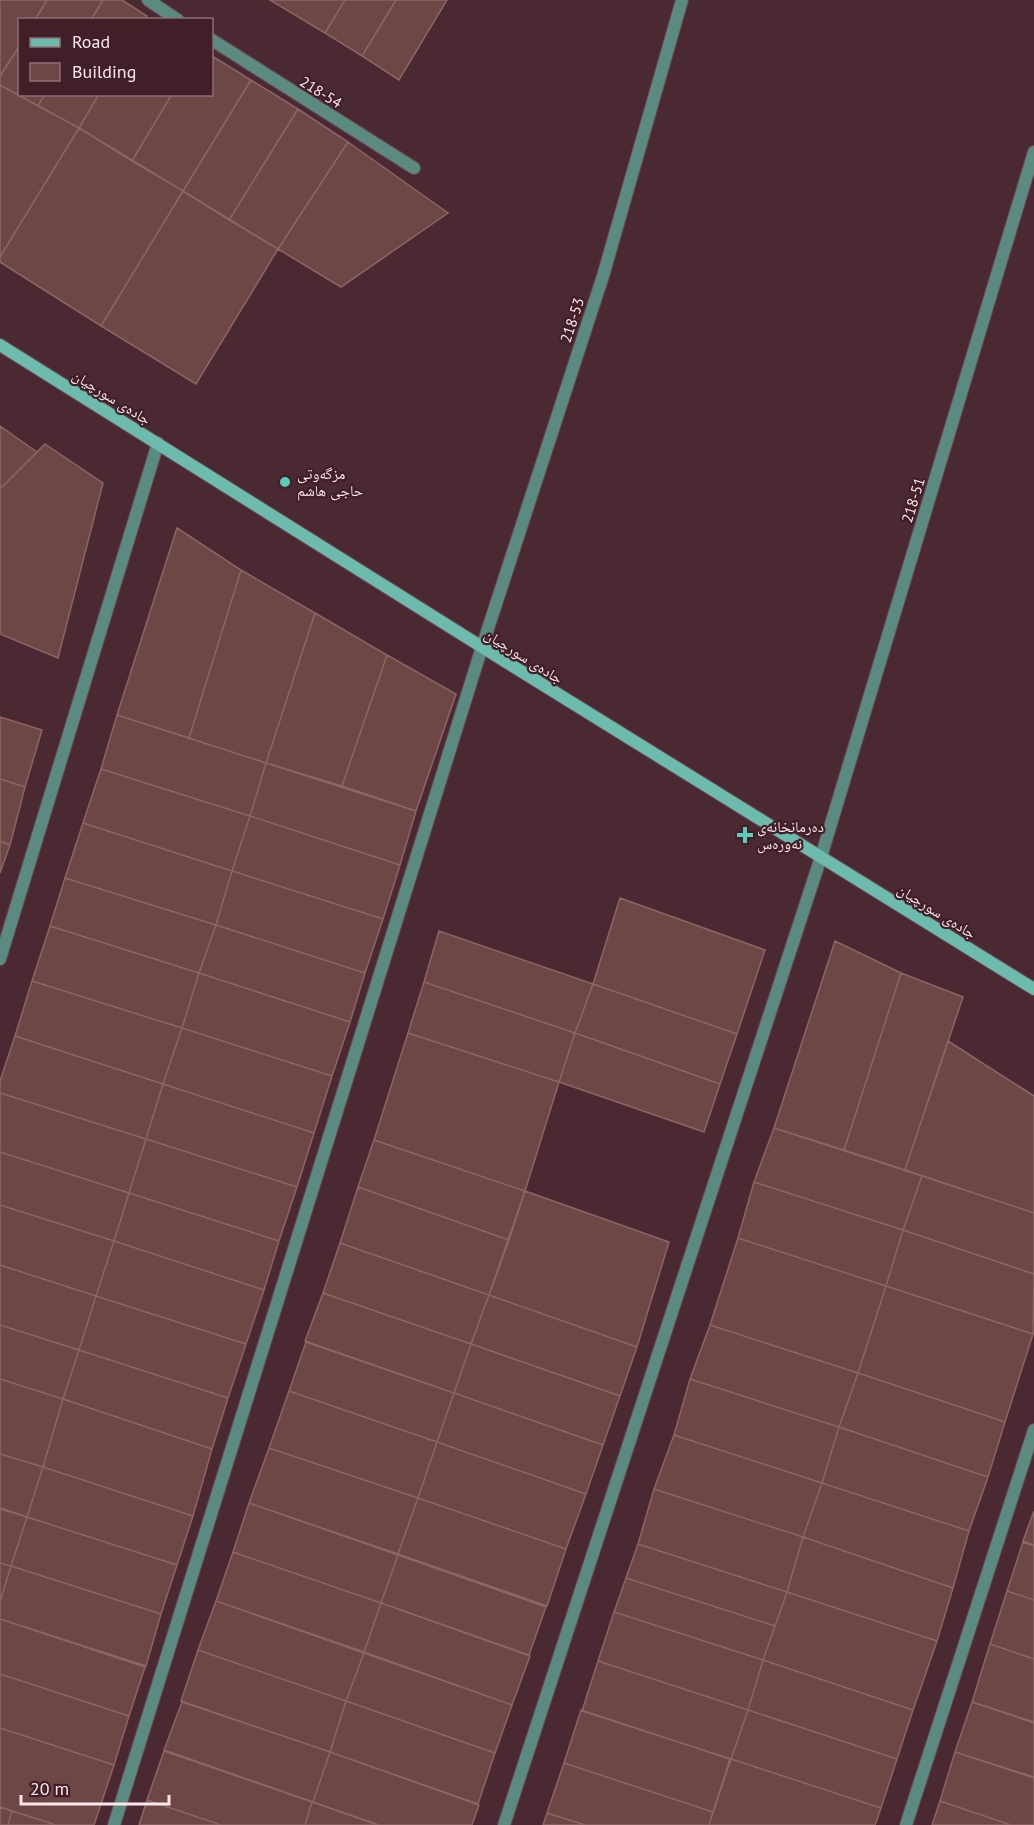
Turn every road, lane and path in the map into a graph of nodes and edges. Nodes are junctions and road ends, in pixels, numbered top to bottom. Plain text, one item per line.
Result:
1 (148, 0) edge
2 (682, 0) edge
3 (175, 18) edge
4 (213, 41) edge
5 (1034, 152) edge
6 (414, 168) dead end
7 (0, 345) edge
8 (158, 443) junction
9 (482, 647) junction
10 (821, 857) junction
11 (0, 959) edge
12 (1034, 989) edge
13 (1034, 1430) edge
14 (114, 1825) edge
15 (504, 1825) edge
16 (906, 1825) edge

1 - 3 street
2 - 9 street, 218-53
4 - 6 street, 218-54
5 - 10 street, 218-51
7 - 8 street, جادەی سورچیان
8 - 9 street, جادەی سورچیان
8 - 11 street
9 - 10 street, جادەی سورچیان
9 - 14 street, 218-53
10 - 12 street, جادەی سورچیان
10 - 15 street, 218-51
13 - 16 street

